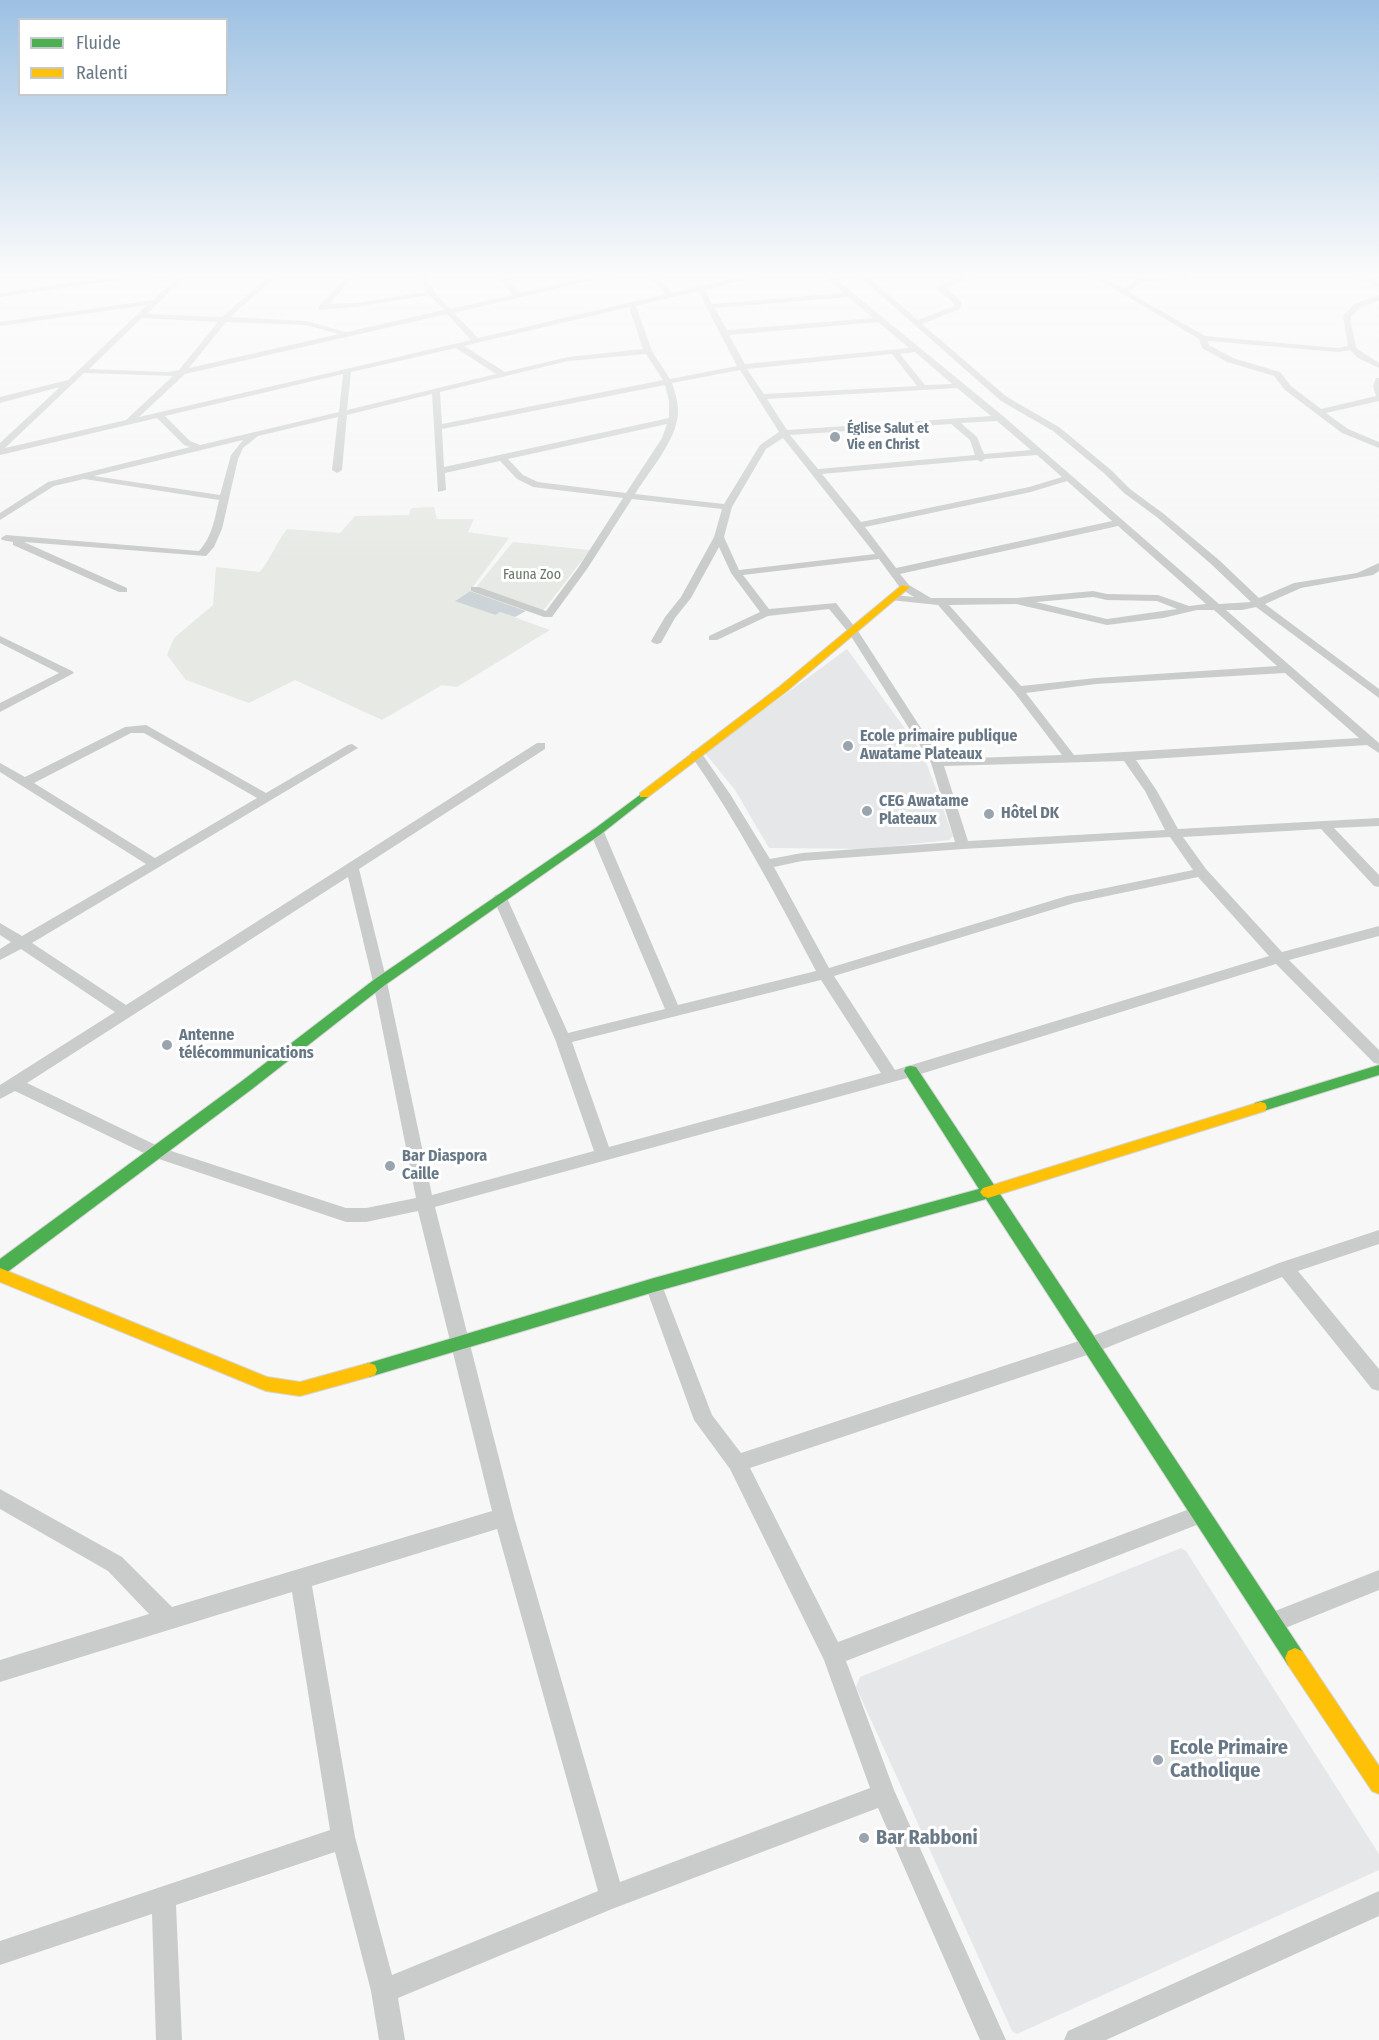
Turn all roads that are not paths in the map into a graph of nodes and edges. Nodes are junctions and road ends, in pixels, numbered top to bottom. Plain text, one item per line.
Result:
1 (190, 370) edge
2 (351, 370) edge
3 (497, 370) edge
4 (524, 370) edge
5 (660, 370) edge
6 (726, 370) edge
7 (744, 370) edge
8 (909, 370) edge
9 (939, 370) edge
10 (970, 370) edge
11 (1264, 370) edge
12 (83, 371) joint
13 (347, 371) junction
14 (182, 372) junction
15 (504, 375) junction
16 (1379, 380) edge
17 (72, 382) junction
18 (668, 382) junction
19 (957, 386) junction
20 (922, 387) junction
21 (436, 391) junction
22 (761, 397) junction
23 (1379, 397) edge
24 (0, 400) edge
25 (345, 402) junction
26 (371, 408) junction
27 (1319, 412) junction
28 (158, 414) junction
29 (344, 414) junction
30 (1033, 416) junction
31 (996, 418) junction
32 (673, 420) junction
33 (130, 421) junction
34 (953, 421) junction
35 (439, 427) junction
36 (784, 433) junction
37 (256, 435) junction
38 (1379, 445) edge
39 (197, 447) junction
40 (0, 450) edge
41 (1037, 452) junction
42 (502, 458) junction
43 (981, 459) junction
44 (337, 470) dead end
45 (441, 471) junction
46 (814, 472) junction
47 (79, 477) junction
48 (1068, 478) junction
49 (441, 490) dead end
50 (628, 494) junction
51 (223, 498) junction
52 (727, 507) junction
53 (0, 517) edge
54 (1118, 523) junction
55 (859, 525) junction
56 (3, 537) edge
57 (719, 537) junction
58 (881, 556) junction
59 (1379, 566) edge
60 (736, 573) junction
61 (894, 573) junction
62 (905, 587) junction
63 (475, 589) dead end
64 (123, 590) dead end
65 (894, 598) junction
66 (1016, 601) junction
67 (935, 602) junction
68 (1258, 603) junction
69 (1213, 606) junction
70 (1185, 608) junction
71 (766, 613) junction
72 (853, 631) junction
73 (713, 638) dead end
74 (0, 639) edge
75 (657, 641) dead end
76 (1287, 669) junction
77 (1018, 690) junction
78 (1379, 695) edge
79 (0, 708) edge
80 (1374, 745) edge
81 (541, 746) dead end
82 (352, 748) dead end
83 (696, 754) junction
84 (1128, 757) junction
85 (1070, 758) junction
86 (936, 763) junction
87 (0, 767) edge
88 (26, 782) junction
89 (267, 799) junction
90 (1379, 822) edge
91 (1325, 826) junction
92 (597, 832) junction
93 (1173, 832) junction
94 (963, 845) junction
95 (154, 863) junction
96 (766, 864) junction
97 (353, 870) junction
98 (1200, 872) junction
99 (1379, 883) edge
100 (500, 898) junction
101 (0, 928) edge
102 (1379, 931) edge
103 (21, 943) junction
104 (0, 955) edge
105 (1279, 958) junction
106 (825, 974) junction
107 (380, 982) junction
108 (125, 1011) junction
109 (673, 1011) junction
110 (563, 1039) junction
111 (1379, 1059) edge
112 (1379, 1070) edge
113 (911, 1071) junction
114 (891, 1076) junction
115 (14, 1084) junction
116 (0, 1093) edge
117 (156, 1152) junction
118 (603, 1153) junction
119 (990, 1192) junction
120 (425, 1203) junction
121 (1379, 1237) edge
122 (0, 1268) edge
123 (1285, 1268) junction
124 (0, 1275) edge
125 (654, 1285) junction
126 (461, 1341) junction
127 (1089, 1346) junction
128 (1379, 1383) edge
129 (737, 1463) junction
130 (0, 1498) edge
131 (1200, 1514) junction
132 (504, 1517) junction
133 (300, 1579) junction
134 (1379, 1580) edge
135 (168, 1619) junction
136 (1273, 1622) junction
137 (833, 1655) junction
138 (0, 1671) edge
139 (1379, 1784) edge
140 (884, 1794) junction
141 (343, 1837) junction
142 (164, 1896) junction
143 (612, 1898) junction
144 (1379, 1903) edge
145 (0, 1953) edge
146 (384, 1991) junction
147 (170, 2040) edge
148 (392, 2040) edge
149 (993, 2040) edge
150 (1077, 2040) edge

1 - 14 street
2 - 13 street
3 - 15 street
4 - 15 street
5 - 18 street
6 - 18 street
7 - 22 street
8 - 20 street
9 - 19 street
10 - 30 street
11 - 27 street
12 - 14 street
12 - 17 street
13 - 25 street
13 - 28 street
14 - 33 street
15 - 21 street
16 - 23 street
17 - 24 street
17 - 40 street
18 - 32 street
18 - 35 street
19 - 20 street
19 - 31 street
20 - 22 street
21 - 26 street
21 - 35 street
22 - 36 street
23 - 27 street
25 - 26 street
25 - 29 street
26 - 29 street
27 - 38 street
28 - 33 street
28 - 39 street
29 - 37 street
29 - 44 street
30 - 31 street
30 - 68 street
31 - 34 street
31 - 41 street
32 - 42 street
32 - 50 street
33 - 40 street
34 - 36 street
34 - 43 street
35 - 45 street
36 - 46 street
36 - 52 street
37 - 39 street
37 - 51 street
39 - 47 street
41 - 43 street
41 - 48 street
42 - 45 street
42 - 50 street
43 - 46 street
45 - 49 street
46 - 55 street
47 - 51 street
47 - 53 street
48 - 54 street
48 - 55 street
50 - 52 street
50 - 63 street
51 - 56 street
52 - 57 street
54 - 61 street
54 - 69 street
55 - 58 street
56 - 64 street
57 - 60 street
57 - 75 street
58 - 60 street
58 - 61 street
59 - 68 street
60 - 71 street
61 - 62 street
62 - 65 street
62 - 67 street
65 - 67 street
65 - 72 street
66 - 67 street
66 - 70 street
66 - 70 street
67 - 77 street
68 - 69 street
68 - 78 street
69 - 70 street
69 - 76 street
71 - 72 street
71 - 73 street
72 - 83 street
72 - 86 street
74 - 79 street
76 - 77 street
76 - 80 street
77 - 85 street
80 - 84 street
81 - 97 street
82 - 89 street
83 - 92 street
83 - 96 street
84 - 85 street
84 - 93 street
85 - 86 street
86 - 94 street
87 - 88 street
88 - 89 street
88 - 95 street
89 - 95 street
90 - 91 street
91 - 93 street
91 - 99 street
92 - 100 street
92 - 109 street
93 - 94 street
93 - 98 street
94 - 96 street
95 - 103 street
96 - 106 street
97 - 107 street
97 - 108 street
98 - 105 street
98 - 106 street
100 - 107 street
100 - 110 street
101 - 103 street
102 - 105 street
103 - 104 street
103 - 108 street
105 - 111 street
105 - 113 street
106 - 109 street
106 - 114 street
107 - 117 street
107 - 120 street
108 - 115 street
109 - 110 street
110 - 118 street
112 - 119 street
113 - 114 street
113 - 119 street
114 - 118 street
115 - 116 street
115 - 117 street
117 - 120 street
117 - 122 street
118 - 120 street
119 - 125 street
119 - 127 street
120 - 126 street
121 - 123 street
123 - 127 street
123 - 128 street
124 - 126 street
125 - 126 street
125 - 129 street
126 - 132 street
127 - 129 street
127 - 131 street
129 - 137 street
130 - 135 street
131 - 136 street
131 - 137 street
132 - 133 street
132 - 143 street
133 - 135 street
133 - 141 street
134 - 136 street
135 - 138 street
136 - 139 street
137 - 140 street
140 - 143 street
140 - 149 street
141 - 142 street
141 - 146 street
142 - 145 street
142 - 147 street
143 - 146 street
144 - 150 street
146 - 148 street

